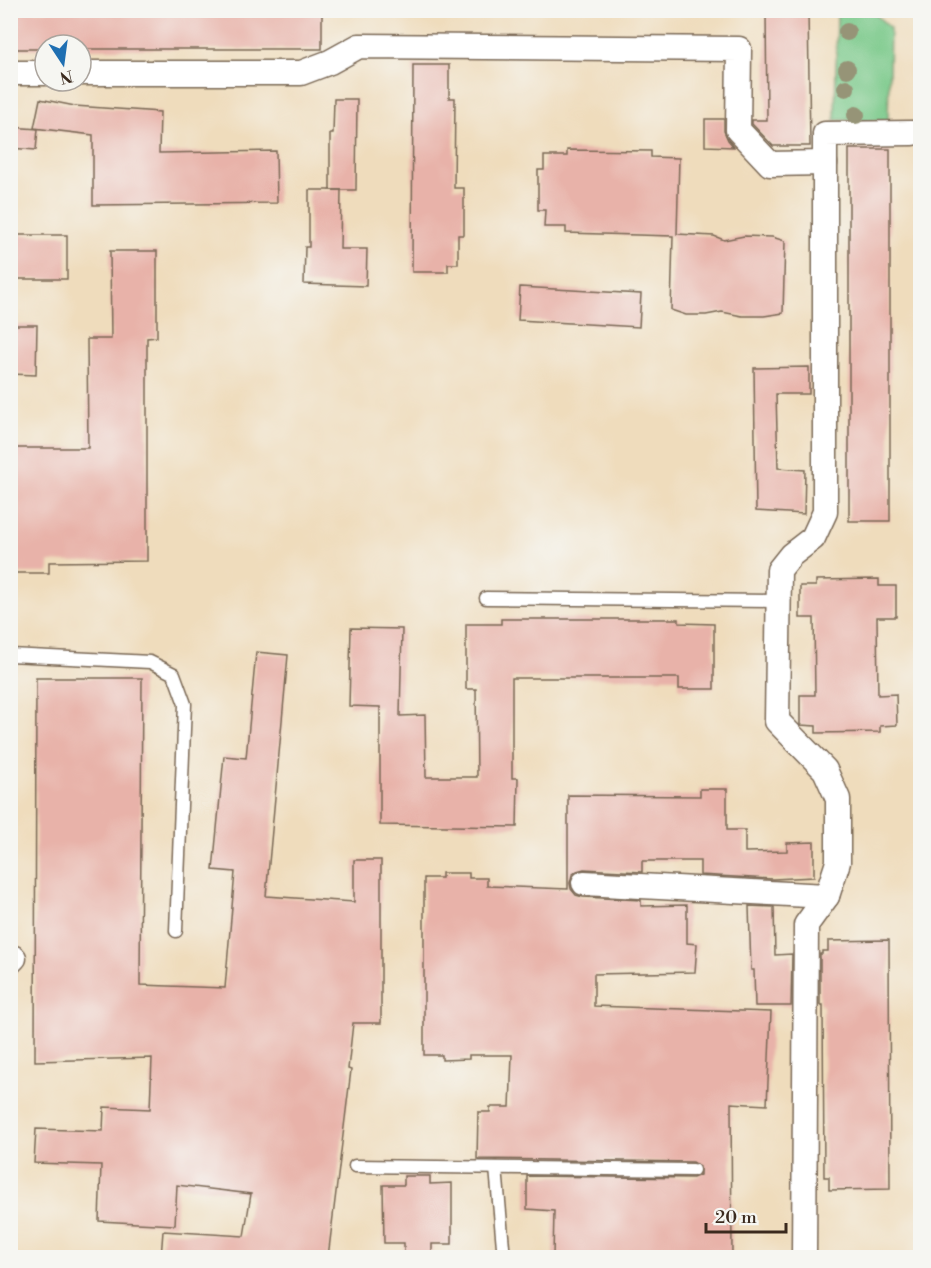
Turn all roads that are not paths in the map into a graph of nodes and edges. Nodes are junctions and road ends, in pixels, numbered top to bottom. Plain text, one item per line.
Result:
1 (10, 73) edge
2 (33, 73) edge
3 (93, 73) edge
4 (912, 133) dead end
5 (825, 163) junction
6 (486, 598) dead end
7 (778, 601) junction
8 (10, 655) edge
9 (584, 883) dead end
10 (827, 896) junction
11 (176, 931) dead end
12 (355, 1166) dead end
13 (496, 1168) junction
14 (693, 1170) dead end
15 (504, 1257) edge
16 (804, 1257) edge

1 - 2 street
3 - 5 street
4 - 5 street
5 - 7 street
6 - 7 lane
7 - 10 street
8 - 11 lane
9 - 10 street
10 - 16 street
12 - 13 lane
13 - 14 lane
13 - 15 lane

